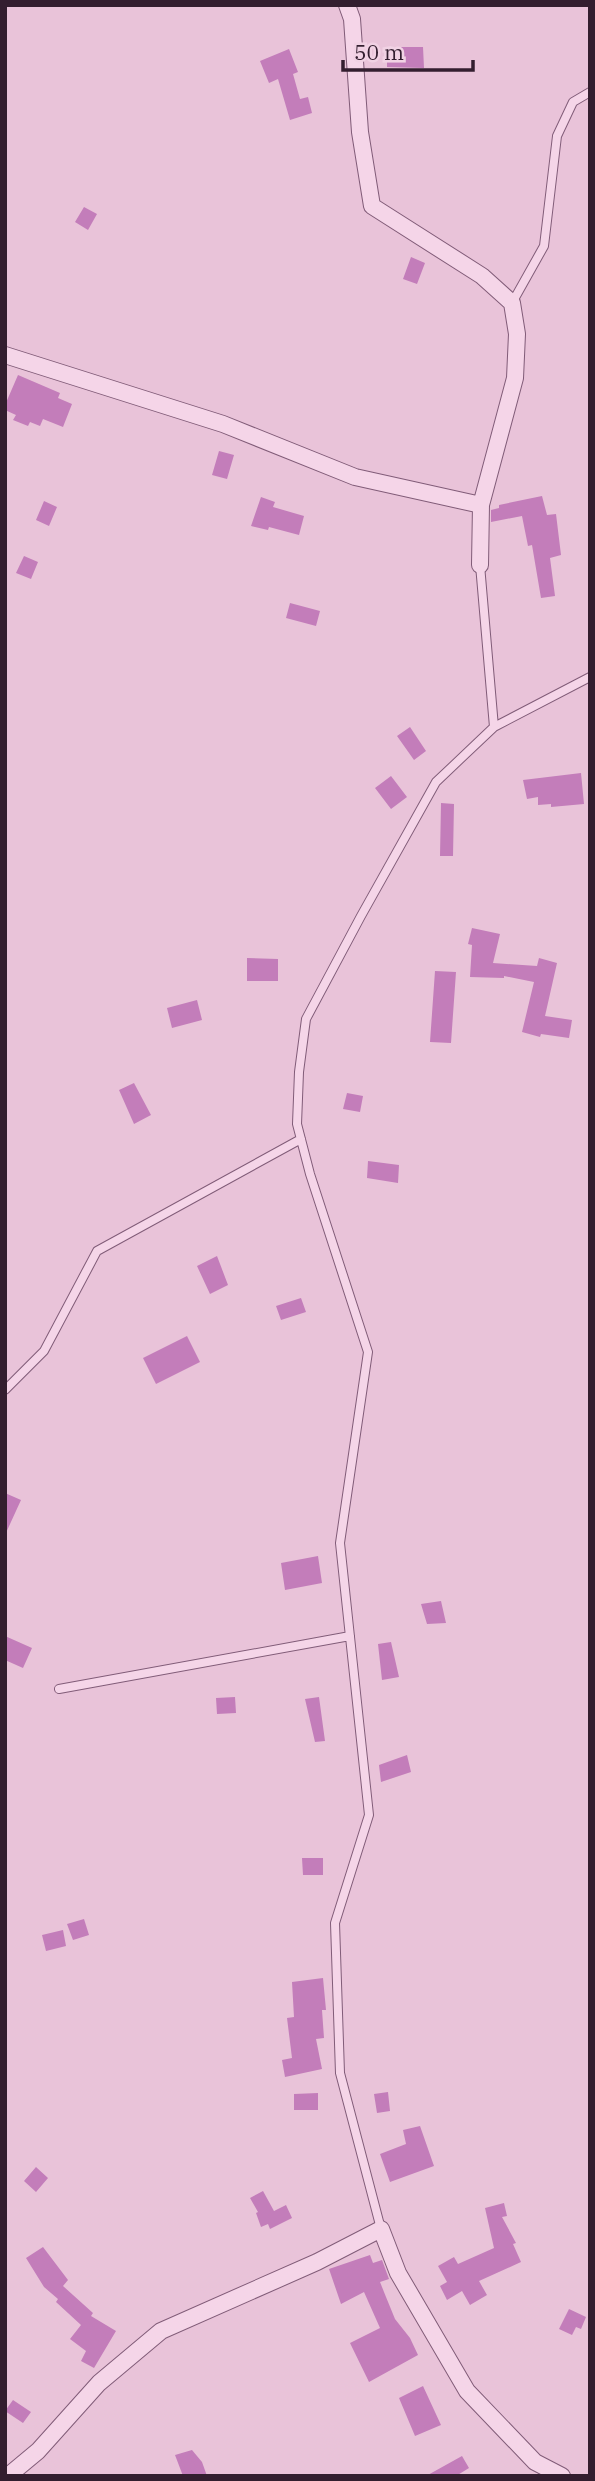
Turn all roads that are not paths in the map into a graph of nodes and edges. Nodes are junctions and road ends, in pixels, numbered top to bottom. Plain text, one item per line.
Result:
1 (347, 5) edge
2 (590, 92) edge
3 (512, 303) junction
4 (5, 355) edge
5 (481, 505) junction
6 (480, 565) joint
7 (590, 677) edge
8 (494, 727) junction
9 (301, 1139) junction
10 (5, 1390) edge
11 (350, 1636) junction
12 (59, 1689) dead end
13 (381, 2229) junction
14 (8, 2476) edge
15 (562, 2476) edge

1 - 3 street
2 - 3 lane
3 - 5 street
4 - 5 street
5 - 6 street
6 - 8 lane
7 - 8 lane
8 - 9 lane
9 - 10 lane
9 - 11 lane
11 - 12 lane
11 - 13 lane
13 - 14 street
13 - 15 street

